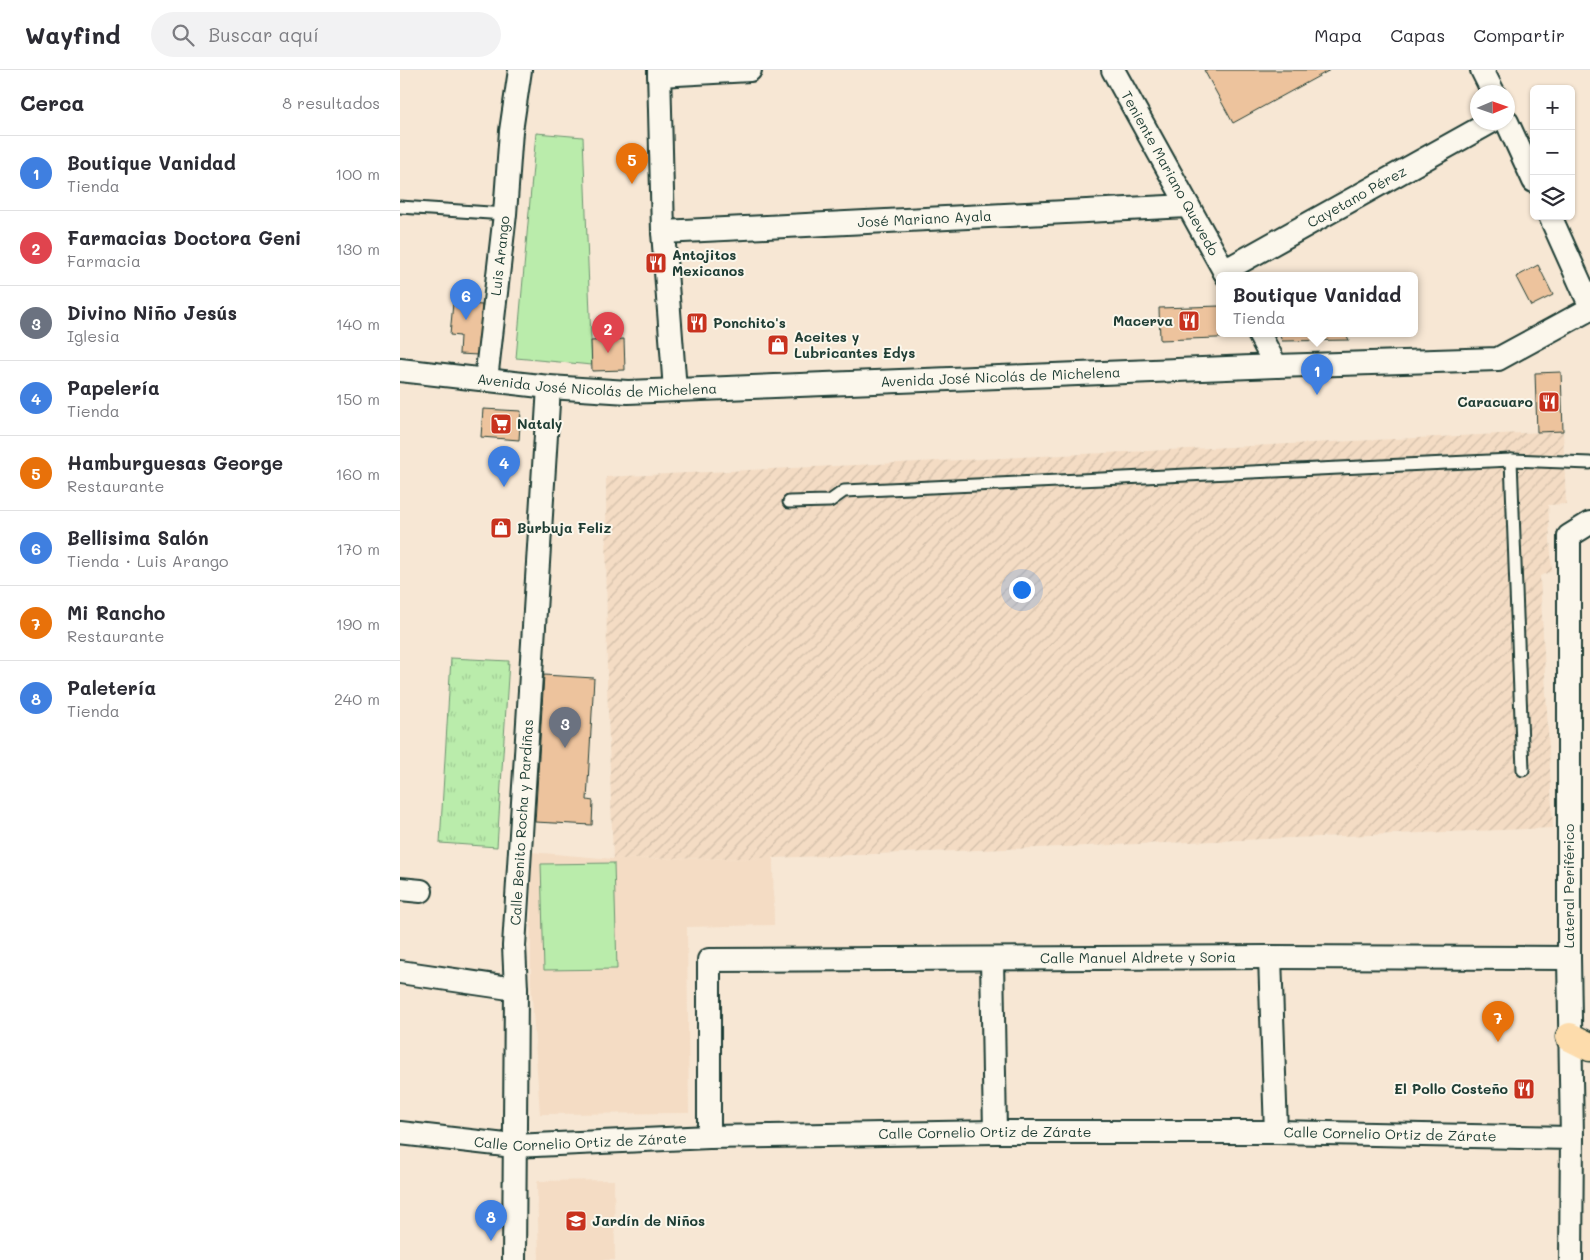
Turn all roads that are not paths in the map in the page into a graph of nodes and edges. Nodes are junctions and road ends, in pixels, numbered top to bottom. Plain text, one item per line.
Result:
1 (520, 70) edge
2 (750, 70) edge
3 (1113, 70) edge
4 (1482, 70) edge
5 (659, 72) edge
6 (1490, 85) edge
7 (1477, 130) edge
8 (1511, 130) edge
9 (1531, 175) edge
10 (1188, 206) junction
11 (400, 207) edge
12 (505, 214) junction
13 (1552, 220) edge
14 (663, 232) junction
15 (1225, 272) edge
16 (1229, 272) edge
17 (1590, 307) edge
18 (1261, 337) edge
19 (1276, 366) junction
20 (400, 370) edge
21 (486, 380) junction
22 (549, 387) junction
23 (675, 390) junction
24 (1511, 460) junction
25 (1590, 463) edge
26 (789, 502) dead end
27 (1590, 524) edge
28 (1523, 770) dead end
29 (1270, 957) junction
30 (1569, 958) junction
31 (992, 959) junction
32 (400, 972) edge
33 (516, 989) junction
34 (1580, 1042) edge
35 (995, 1132) junction
36 (1276, 1132) junction
37 (400, 1133) edge
38 (708, 1137) junction
39 (1572, 1138) junction
40 (514, 1146) junction
41 (514, 1260) edge
42 (1571, 1260) edge

1 - 12 street, Luis Arango
2 - 5 street
3 - 10 street, Teniente Mariano Quevedo
4 - 6 street
5 - 14 street
7 - 16 street, Cayetano Pérez
8 - 9 street
10 - 14 street, José Mariano Ayala
10 - 15 street, Teniente Mariano Quevedo
11 - 12 lane
12 - 21 street, Luis Arango
13 - 17 street
14 - 23 street
17 - 19 street, Avenida José Nicolás de Michelena
18 - 19 street
19 - 23 street, Avenida José Nicolás de Michelena
20 - 21 street, Avenida José Nicolás de Michelena
21 - 22 street, Avenida José Nicolás de Michelena
22 - 23 street, Avenida José Nicolás de Michelena
22 - 33 street, Calle Benito Rocha y Pardiñas
24 - 25 lane
24 - 26 lane
24 - 28 lane
27 - 30 street, Lateral Periférico
29 - 30 street, Calle Manuel Aldrete y Soria
29 - 31 street, Calle Manuel Aldrete y Soria
29 - 36 street
30 - 34 street, Lateral Periférico
31 - 35 street
31 - 38 street, Calle Manuel Aldrete y Soria
32 - 33 street
33 - 40 street, Calle Benito Rocha y Pardiñas
34 - 39 street, Lateral Periférico
35 - 36 street, Calle Cornelio Ortiz de Zárate
35 - 38 street, Calle Cornelio Ortiz de Zárate
36 - 39 street, Calle Cornelio Ortiz de Zárate
37 - 40 street, Calle Cornelio Ortiz de Zárate
38 - 40 street, Calle Cornelio Ortiz de Zárate
39 - 42 street, Lateral Periférico
40 - 41 street, Calle Benito Rocha y Pardiñas

